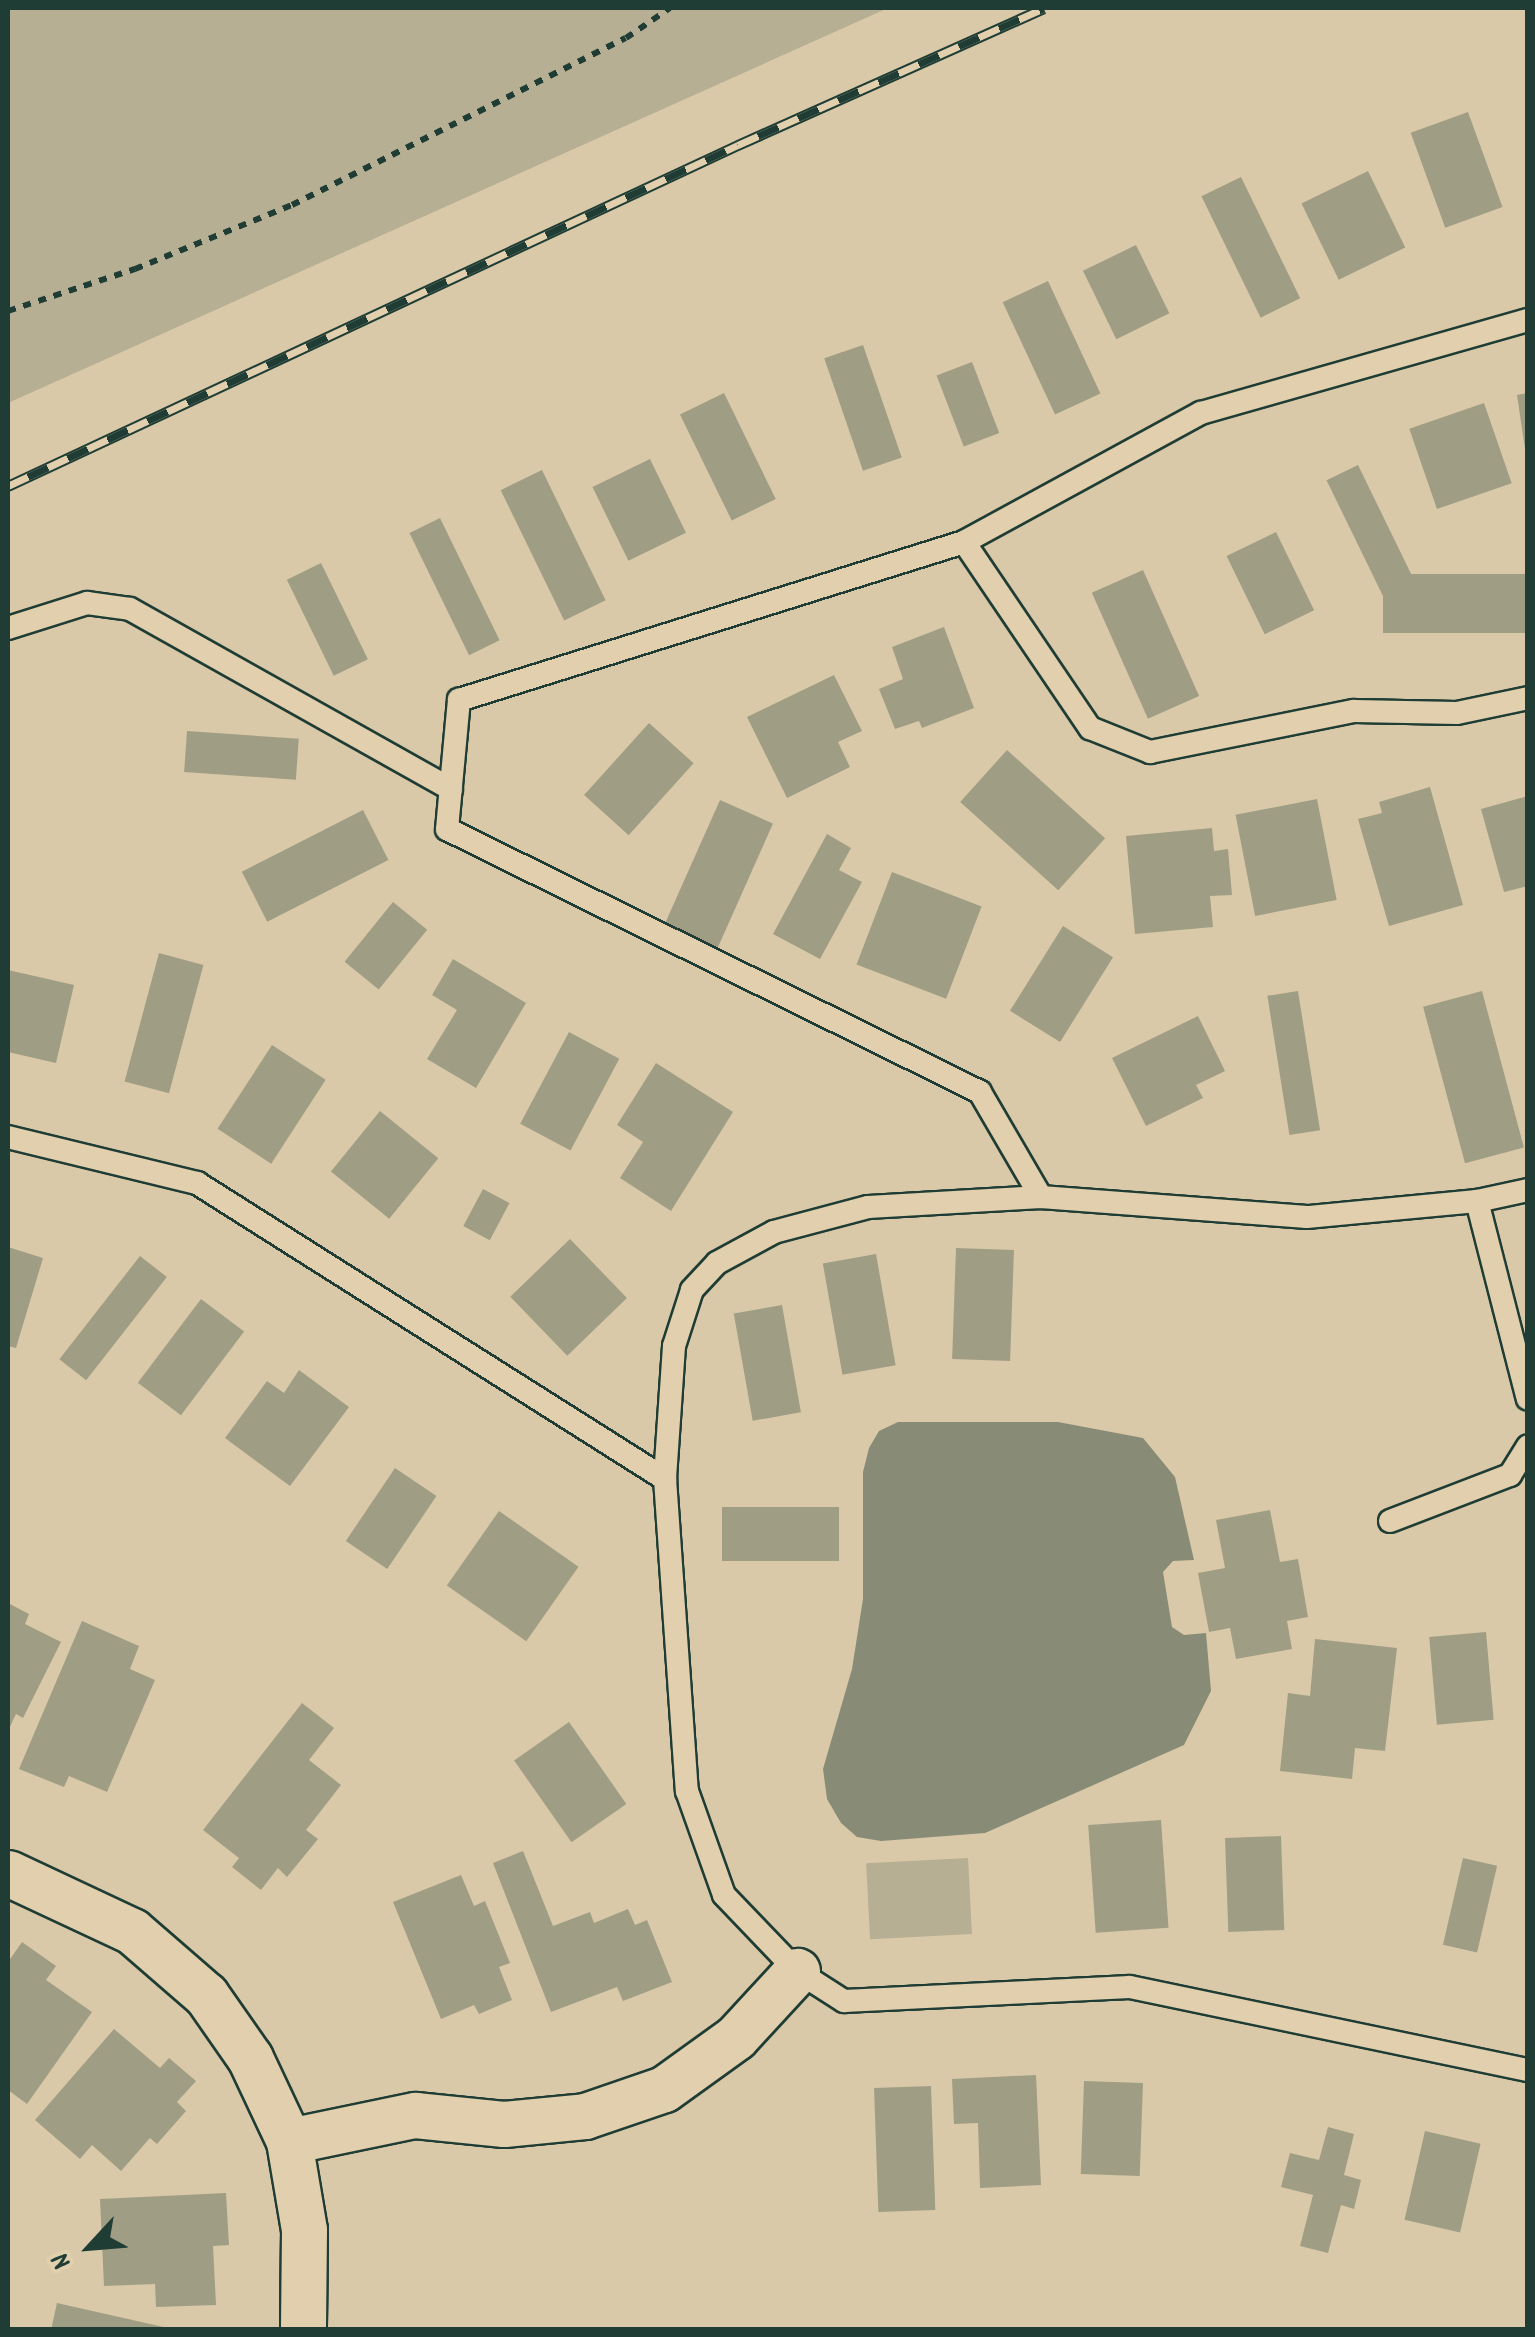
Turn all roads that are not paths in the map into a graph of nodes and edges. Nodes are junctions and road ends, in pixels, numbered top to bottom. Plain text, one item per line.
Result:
1 (1528, 320) edge
2 (964, 542) junction
3 (8, 628) edge
4 (1528, 698) edge
5 (450, 789) junction
6 (8, 1137) edge
7 (1528, 1190) edge
8 (1041, 1197) junction
9 (1477, 1202) junction
10 (1528, 1398) edge
11 (1528, 1446) edge
12 (665, 1479) junction
13 (1390, 1521) dead end
14 (8, 1872) edge
15 (797, 1971) junction
16 (1528, 2070) edge
17 (289, 2142) junction
18 (304, 2330) edge

1 - 2 lane
2 - 4 lane
2 - 5 lane
3 - 5 lane
5 - 8 lane
6 - 12 lane
7 - 9 lane
8 - 9 lane
8 - 12 lane
9 - 10 lane
11 - 13 lane
12 - 15 lane
14 - 17 street
15 - 16 lane
15 - 17 street
17 - 18 street

